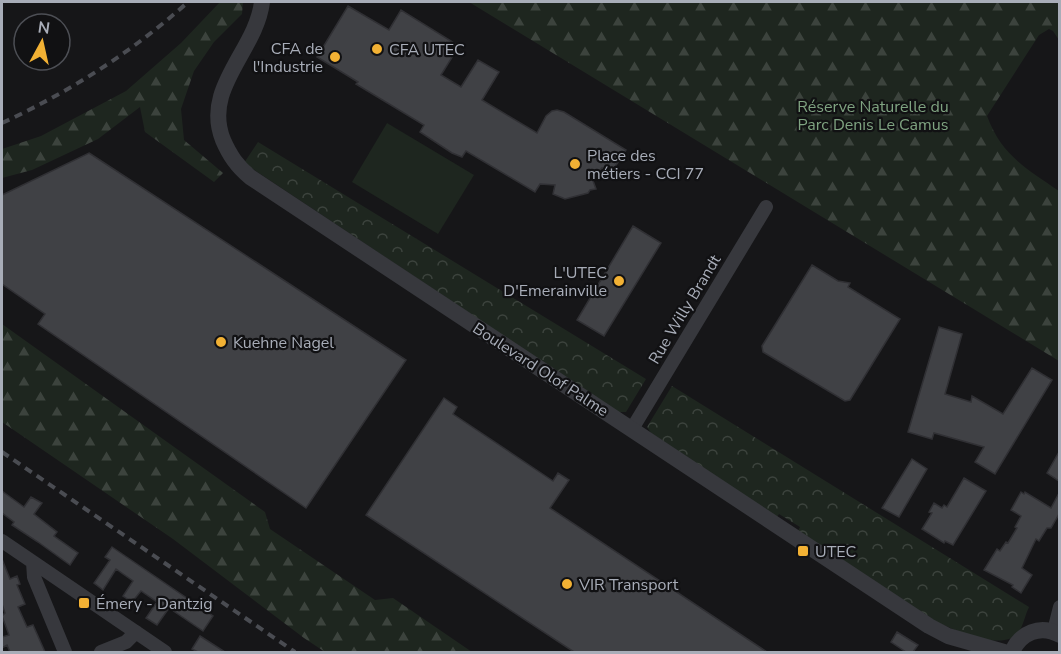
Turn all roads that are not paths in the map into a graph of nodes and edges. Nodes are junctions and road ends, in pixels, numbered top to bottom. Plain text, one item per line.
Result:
1 (262, 2) edge
2 (766, 207) dead end
3 (632, 429) junction
4 (2, 541) edge
5 (33, 562) junction
6 (1059, 607) edge
7 (136, 632) junction
8 (1057, 633) edge
9 (65, 652) edge
10 (101, 652) edge
11 (165, 652) edge
12 (1004, 652) edge
13 (1012, 652) edge

1 - 3 street, Boulevard Olof Palme
2 - 3 street, Rue Willy Brandt
3 - 12 street, Boulevard Olof Palme
4 - 5 street
5 - 7 street
5 - 9 street
6 - 8 street
7 - 10 street
7 - 11 street
8 - 13 street

